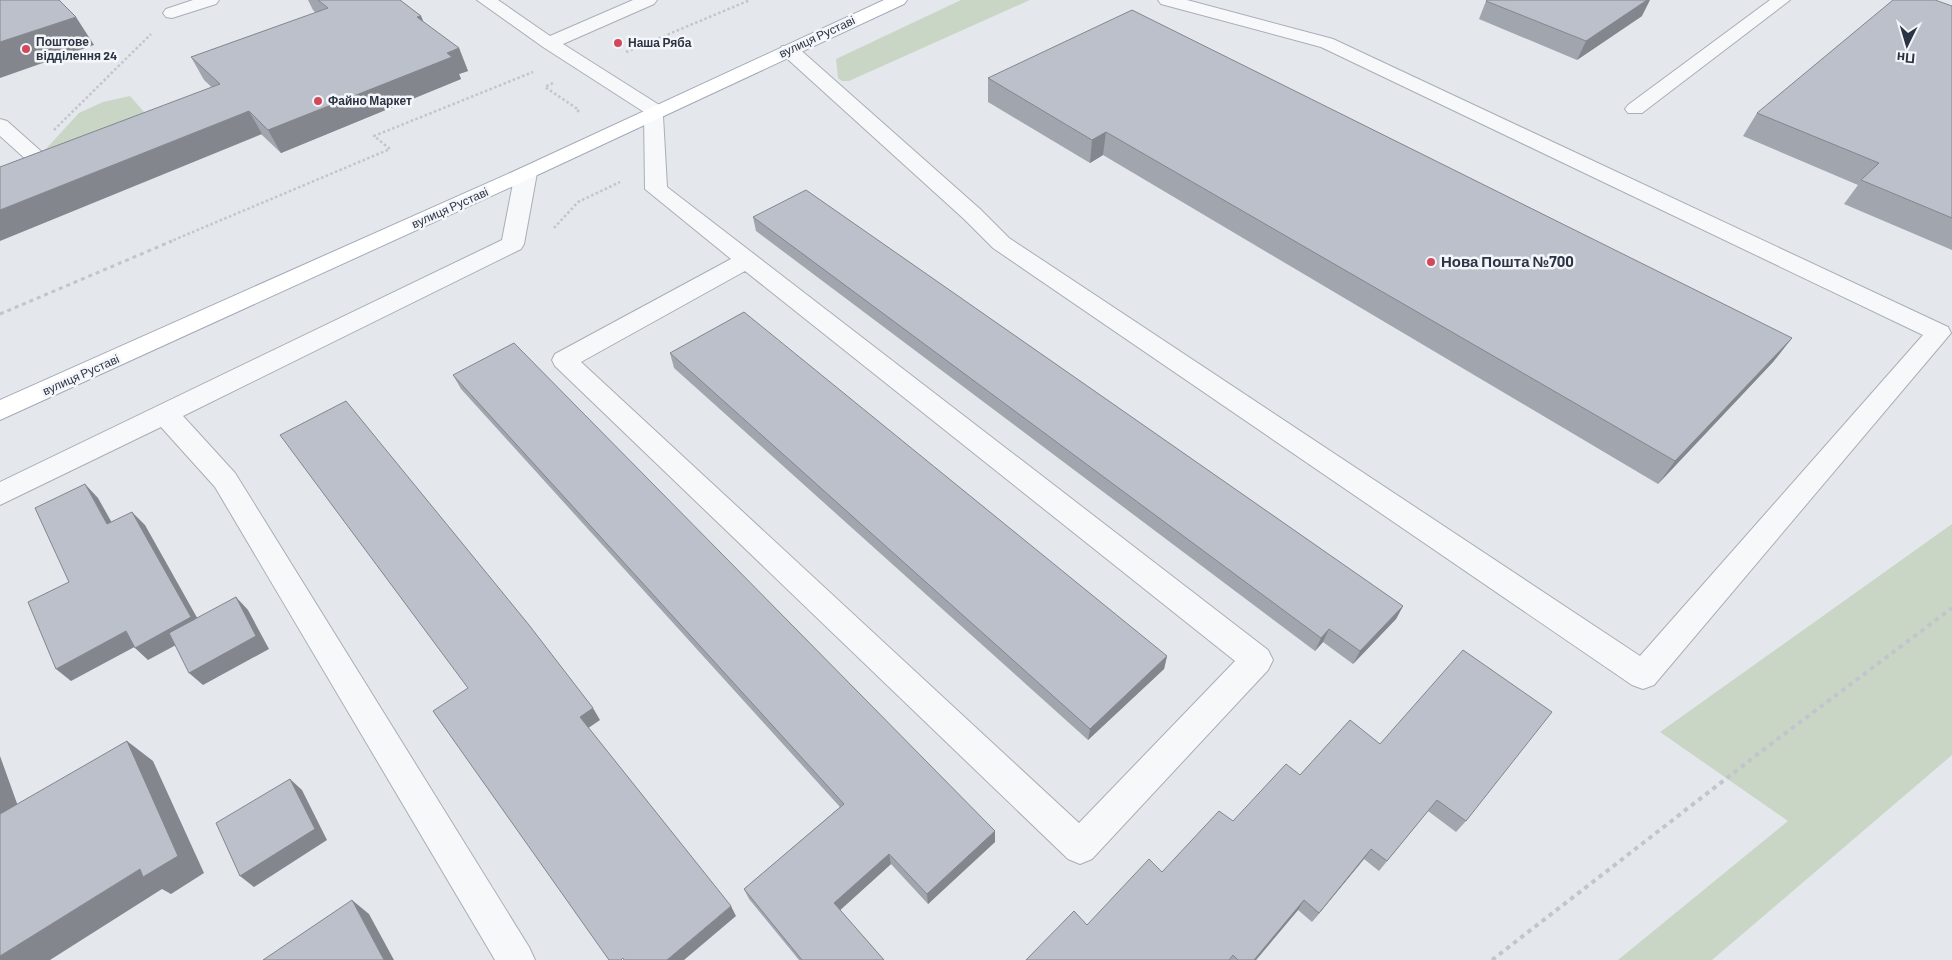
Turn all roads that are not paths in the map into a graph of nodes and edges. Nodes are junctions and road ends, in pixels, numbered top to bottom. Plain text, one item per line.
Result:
1 (210, 0) edge
2 (486, 0) edge
3 (648, 0) edge
4 (898, 0) edge
5 (1167, 0) edge
6 (1781, 0) edge
7 (172, 14) road end
8 (549, 43) junction
9 (789, 50) junction
10 (1635, 109) dead end
11 (655, 113) junction
12 (0, 125) edge
13 (526, 173) junction
14 (0, 179) edge
15 (747, 260) junction
16 (0, 411) edge
17 (165, 414) junction
18 (0, 494) edge
19 (516, 960) edge

1 - 7 lane
2 - 8 lane
3 - 8 lane
4 - 9 main road, вулиця Руставі
5 - 9 lane
6 - 10 lane
8 - 11 lane
9 - 11 main road, вулиця Руставі
11 - 13 main road, вулиця Руставі
11 - 15 lane
12 - 14 lane
13 - 16 main road, вулиця Руставі
13 - 17 lane
15 - 15 lane
17 - 18 lane
17 - 19 lane

